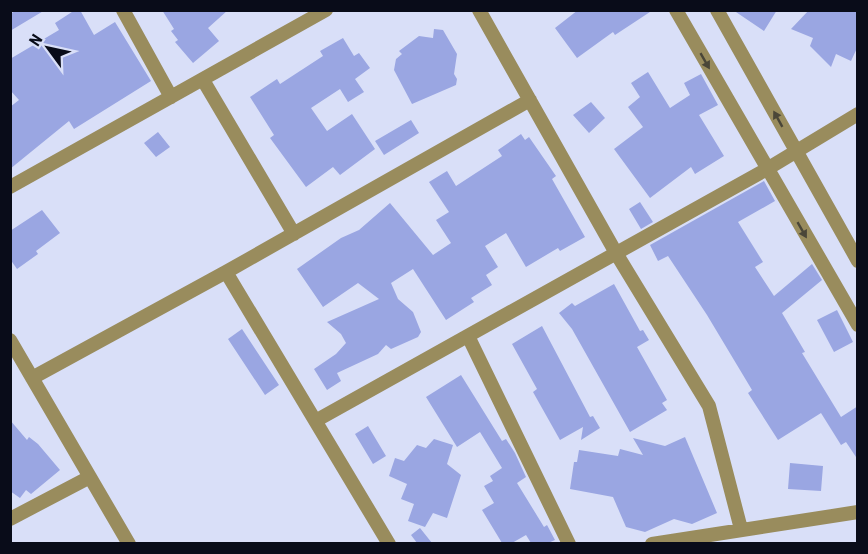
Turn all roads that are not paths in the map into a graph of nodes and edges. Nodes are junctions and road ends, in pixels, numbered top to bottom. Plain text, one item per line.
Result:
1 (123, 10) edge
2 (326, 10) edge
3 (479, 10) edge
4 (676, 10) edge
5 (717, 10) edge
6 (203, 80) junction
7 (171, 97) junction
8 (530, 100) junction
9 (858, 114) edge
10 (795, 150) junction
11 (767, 169) junction
12 (10, 187) edge
13 (294, 234) junction
14 (616, 253) junction
15 (858, 261) edge
16 (226, 272) junction
17 (858, 325) edge
18 (468, 336) junction
19 (10, 340) edge
20 (33, 378) junction
21 (317, 420) junction
22 (90, 477) junction
23 (858, 512) edge
24 (10, 519) edge
25 (741, 530) junction
26 (129, 543) edge
27 (389, 543) edge
28 (569, 543) edge
29 (652, 543) edge

1 - 7 street
2 - 6 street
3 - 8 street
4 -> 11 street
10 -> 5 street
6 - 7 street
6 - 13 street
7 - 12 street
8 - 13 street
8 - 14 street
9 - 10 street
10 - 11 street
10 - 15 street
11 - 14 street
11 -> 17 street
13 - 16 street
14 - 18 street
14 - 25 street
16 - 20 street
16 - 21 street
18 - 21 street
18 - 28 street
19 - 20 street
20 - 22 street
21 - 27 street
22 - 24 street
22 - 26 street
23 - 25 street
25 - 29 street

